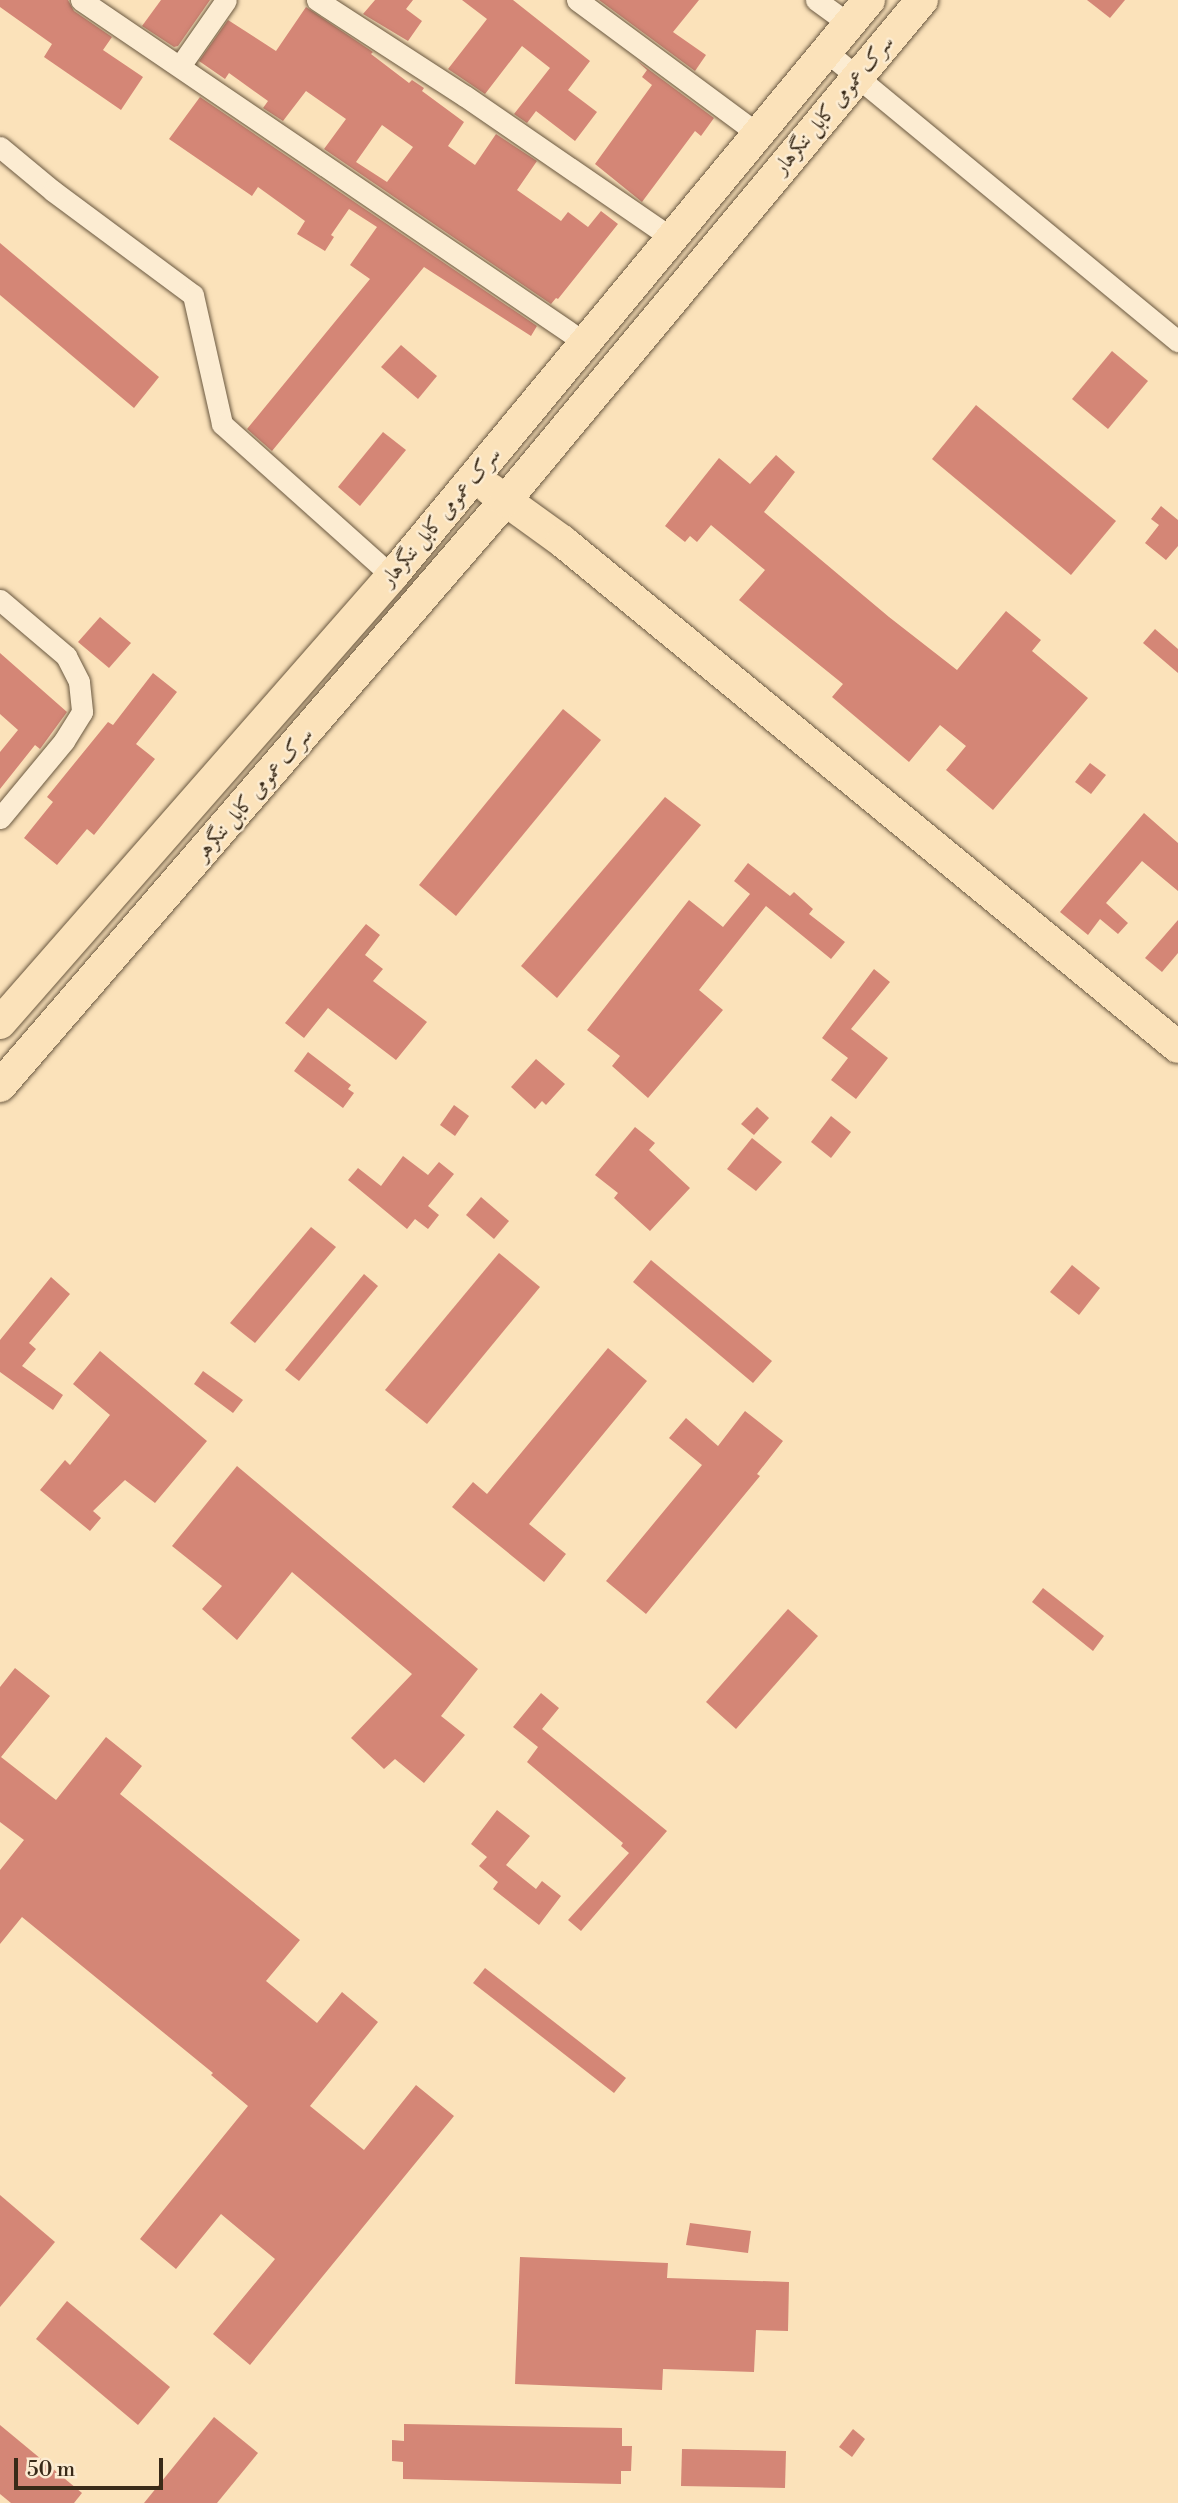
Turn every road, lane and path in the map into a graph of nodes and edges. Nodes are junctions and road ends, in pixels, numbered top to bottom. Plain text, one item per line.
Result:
1 (81, 0) edge
2 (226, 0) edge
3 (317, 0) edge
4 (577, 0) edge
5 (816, 0) edge
6 (922, 0) edge
7 (858, 11) edge
8 (827, 52) junction
9 (180, 66) junction
10 (858, 77) junction
11 (757, 132) junction
12 (0, 146) edge
13 (673, 239) junction
14 (1178, 341) edge
15 (587, 344) junction
16 (475, 478) junction
17 (505, 501) junction
18 (392, 576) junction
19 (0, 600) edge
20 (0, 818) edge
21 (0, 1023) edge
22 (1178, 1048) edge
23 (0, 1086) edge

1 - 9 street
2 - 9 street
3 - 13 street
4 - 11 street
5 - 7 street
6 - 10 highway, سرک عمومی کابل ننگرهار
7 - 8 highway, سرک عمومی کابل ننگرهار
8 - 10 street
8 - 11 highway, سرک عمومی کابل ننگرهار
9 - 15 street
10 - 14 street
10 - 17 highway, سرک عمومی کابل ننگرهار
11 - 13 highway, سرک عمومی کابل ننگرهار
12 - 18 street
13 - 15 highway, سرک عمومی کابل ننگرهار
15 - 16 highway, سرک عمومی کابل ننگرهار
16 - 17 highway
16 - 18 highway, سرک عمومی کابل ننگرهار
17 - 22 highway
17 - 23 highway, سرک عمومی کابل ننگرهر
18 - 21 highway, سرک عمومی کابل ننگرهار
19 - 20 street

